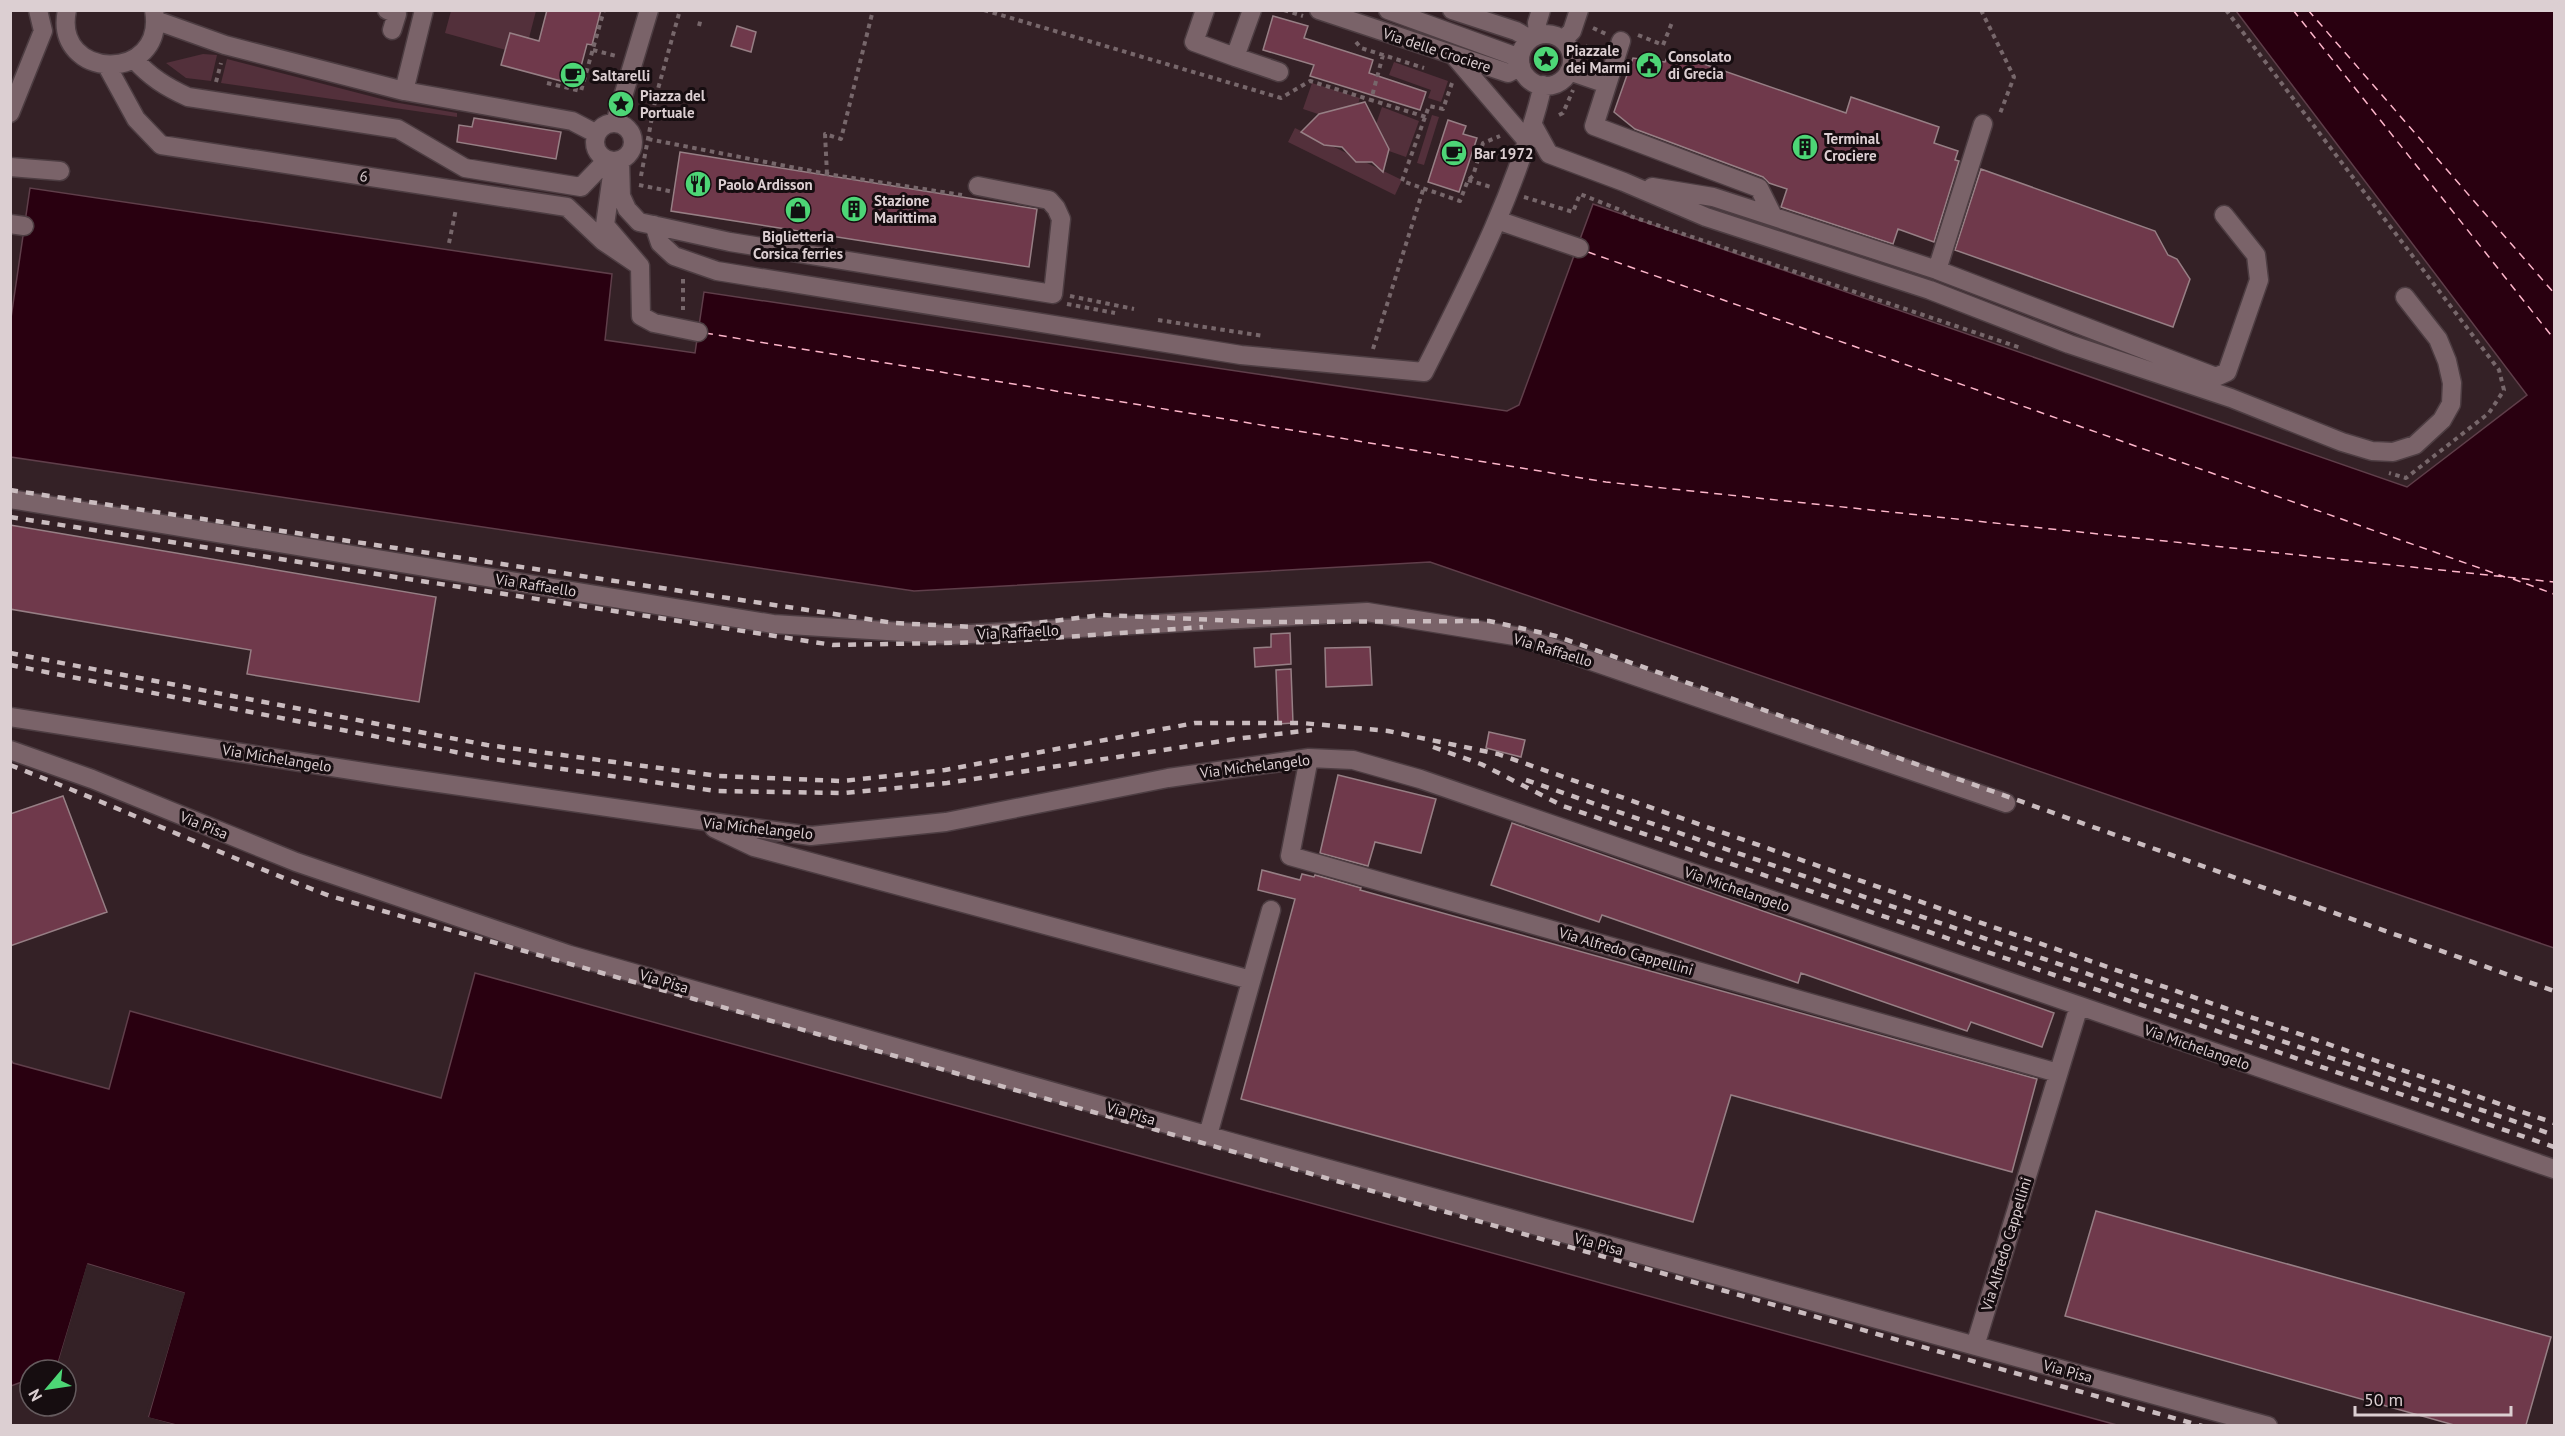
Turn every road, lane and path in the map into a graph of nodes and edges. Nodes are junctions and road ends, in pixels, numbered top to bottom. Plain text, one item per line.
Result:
1 (38, 10) edge
2 (67, 10) edge
3 (387, 10) edge
4 (424, 10) edge
5 (604, 10) edge
6 (648, 10) edge
7 (680, 10) edge
8 (873, 10) edge
9 (984, 10) edge
10 (1205, 10) edge
11 (1252, 10) edge
12 (1318, 10) edge
13 (1388, 10) edge
14 (1452, 10) edge
15 (1541, 10) edge
16 (1579, 10) edge
17 (1981, 10) edge
18 (2226, 10) edge
19 (155, 15) edge
20 (701, 18) dead end
21 (1355, 22) junction
22 (699, 26) dead end
23 (392, 30) dead end
24 (1534, 37) junction
25 (1563, 40) junction
26 (1621, 41) dead end
27 (1383, 55) junction
28 (1454, 55) junction
29 (222, 57) dead end
30 (1235, 57) junction
31 (134, 59) junction
32 (1521, 62) junction
33 (107, 66) junction
34 (1434, 70) dead end
35 (1569, 71) junction
36 (1279, 72) dead end
37 (1454, 77) dead end
38 (216, 83) dead end
39 (547, 83) dead end
40 (1607, 84) junction
41 (1543, 85) junction
42 (404, 91) junction
43 (1371, 100) junction
44 (10, 113) edge
45 (1426, 117) junction
46 (615, 123) junction
47 (1983, 124) joint
48 (1530, 133) junction
49 (597, 134) junction
50 (1501, 136) dead end
51 (648, 139) junction
52 (614, 161) junction
53 (10, 167) edge
54 (60, 171) dead end
55 (827, 174) junction
56 (1468, 180) junction
57 (1624, 182) junction
58 (978, 186) joint
59 (1423, 190) junction
60 (674, 192) dead end
61 (1507, 192) junction
62 (2224, 215) dead end
63 (1773, 216) junction
64 (1497, 220) junction
65 (654, 225) junction
66 (1579, 248) dead end
67 (640, 266) junction
68 (1937, 270) junction
69 (2405, 297) dead end
70 (1059, 303) dead end
71 (1118, 314) dead end
72 (1151, 319) dead end
73 (698, 332) dead end
74 (1268, 336) dead end
75 (2022, 349) dead end
76 (1372, 352) dead end
77 (2384, 471) dead end
78 (10, 499) edge
79 (10, 717) edge
80 (10, 750) edge
81 (1309, 758) junction
82 (2007, 803) dead end
83 (703, 822) junction
84 (1271, 910) dead end
85 (1251, 980) junction
86 (2079, 1006) junction
87 (2058, 1073) junction
88 (1208, 1135) junction
89 (2554, 1169) edge
90 (1975, 1346) junction
91 (2268, 1425) edge

1 - 44 lane
2 - 33 lane
3 - 23 lane
4 - 42 lane
5 - 39 path
6 - 46 lane
7 - 51 path
8 - 55 path
9 - 43 path
10 - 30 lane
11 - 30 lane
12 - 21 lane, Via delle Crociere
13 - 32 lane
14 - 24 lane
15 - 24 lane
16 - 25 lane
17 - 47 path
18 - 77 path
19 - 31 lane
19 - 42 lane
20 - 22 path
21 - 27 path
21 - 28 lane, Via delle Crociere
24 - 25 lane
24 - 32 lane
25 - 35 lane
26 - 40 lane
27 - 34 path
27 - 43 path
28 - 32 lane, Via delle Crociere
28 - 48 lane
29 - 38 path
30 - 36 lane
31 - 33 lane
31 - 52 lane
32 - 41 lane
33 - 67 lane, 6
35 - 40 lane
35 - 41 lane
37 - 45 path
40 - 63 lane
41 - 48 lane
42 - 49 lane
43 - 45 path
45 - 59 path
46 - 49 lane
46 - 52 lane
47 - 68 lane
48 - 57 lane
48 - 61 lane
49 - 52 lane
50 - 56 path
51 - 55 path
51 - 60 path
52 - 65 lane
52 - 67 lane
53 - 54 lane
55 - 58 path
56 - 59 path
56 - 61 path
57 - 63 lane
57 - 69 lane
58 - 65 lane
59 - 76 path
61 - 64 lane
61 - 75 path
62 - 68 lane
63 - 68 lane
64 - 65 lane
64 - 66 lane
67 - 73 lane
70 - 71 path
72 - 74 path
78 - 82 lane, Via Raffaello
79 - 83 lane, Via Michelangelo
80 - 88 lane, Via Pisa
81 - 83 lane, Via Michelangelo
81 - 86 lane, Via Michelangelo
81 - 87 lane, Via Alfredo Cappellini
83 - 85 lane
84 - 85 lane
85 - 88 lane
86 - 87 lane, Via Alfredo Cappellini
86 - 89 lane, Via Michelangelo
87 - 90 lane, Via Alfredo Cappellini
88 - 90 lane, Via Pisa
90 - 91 lane, Via Pisa

